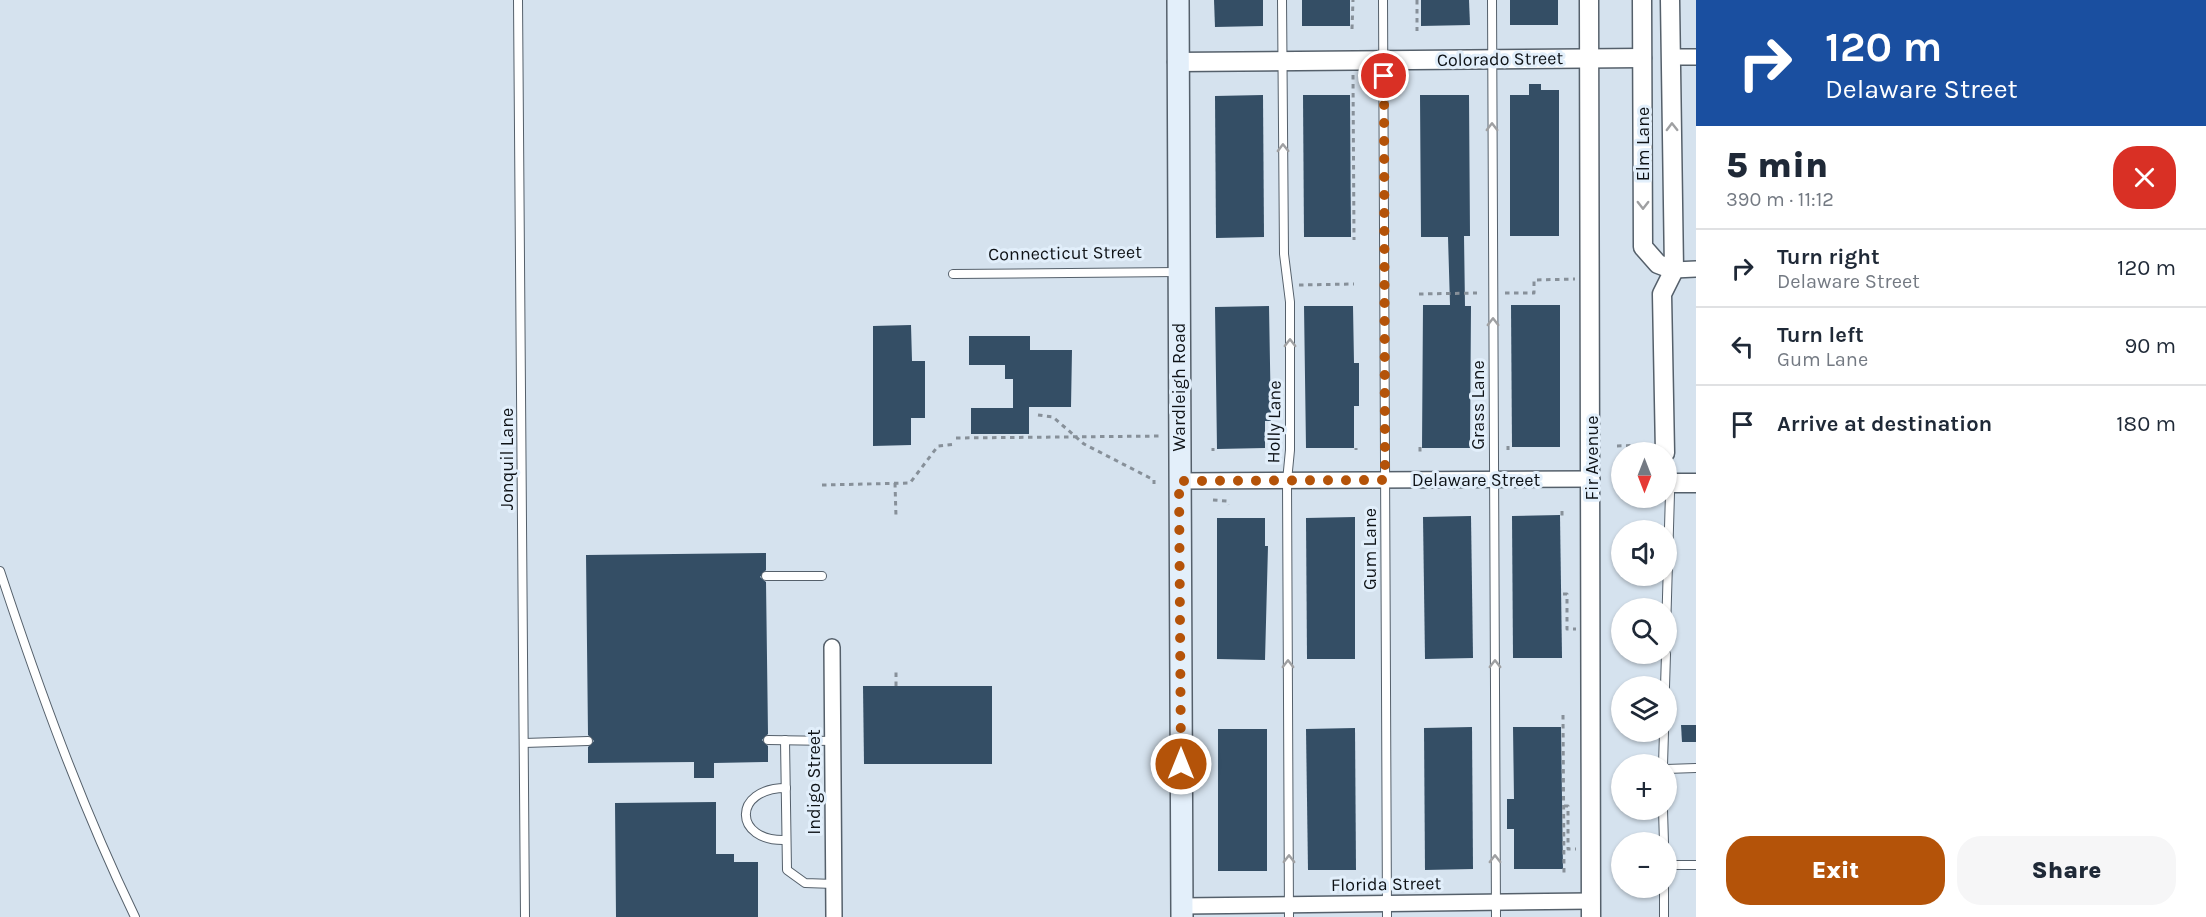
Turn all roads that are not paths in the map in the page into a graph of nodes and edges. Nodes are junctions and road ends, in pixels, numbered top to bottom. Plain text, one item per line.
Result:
1 (518, 0) edge
2 (1178, 0) edge
3 (1282, 0) edge
4 (1383, 0) edge
5 (1492, 0) edge
6 (1589, 0) edge
7 (1642, 0) edge
8 (1670, 0) edge
9 (1671, 57) junction
10 (1696, 57) edge
11 (1642, 58) junction
12 (1492, 59) junction
13 (1590, 59) junction
14 (1384, 60) junction
15 (1282, 61) junction
16 (1177, 62) junction
17 (1696, 269) edge
18 (1674, 270) junction
19 (1178, 272) junction
20 (953, 274) dead end
21 (1658, 442) edge
22 (1592, 479) junction
23 (1385, 480) junction
24 (1494, 480) junction
25 (1179, 481) junction
26 (1287, 481) junction
27 (1696, 483) edge
28 (1677, 484) edge
29 (1670, 508) edge
30 (0, 571) edge
31 (766, 576) dead end
32 (822, 576) dead end
33 (1667, 598) edge
34 (832, 647) dead end
35 (588, 741) dead end
36 (768, 741) dead end
37 (785, 741) junction
38 (833, 741) junction
39 (524, 743) junction
40 (1677, 768) edge
41 (1696, 768) edge
42 (786, 788) junction
43 (786, 840) junction
44 (1677, 865) edge
45 (1696, 865) edge
46 (834, 884) junction
47 (1664, 898) edge
48 (1591, 909) edge
49 (1387, 910) edge
50 (1496, 910) edge
51 (1182, 911) edge
52 (1289, 911) edge
53 (135, 917) edge
54 (525, 917) edge
55 (834, 917) edge
56 (1664, 917) edge

1 - 39 lane, Jonquil Lane
2 - 16 main road, Wardleigh Road
3 - 15 lane, Holly Lane
4 - 14 lane, Gum Lane
5 - 12 lane, Grass Lane
6 - 13 street, Fir Avenue
7 - 11 street, Elm Lane
8 - 9 street, Elm Lane
9 - 10 street
18 -> 9 street, Elm Lane
11 - 13 street, Colorado Street
11 -> 18 street, Elm Lane
12 - 13 street, Colorado Street
12 - 14 street, Colorado Street
24 -> 12 lane, Grass Lane
13 - 22 street, Fir Avenue
14 - 15 street, Colorado Street
14 - 23 lane, Gum Lane
15 - 16 street, Colorado Street
26 -> 15 lane, Holly Lane
16 - 19 main road, Wardleigh Road
17 - 18 street
18 - 21 street, Elm Lane
19 - 20 lane, Connecticut Street
19 - 25 main road, Wardleigh Road
22 - 24 street, Delaware Street
22 - 48 street, Fir Avenue
23 - 24 street, Delaware Street
23 - 26 street, Delaware Street
23 - 49 lane, Gum Lane
50 -> 24 lane, Grass Lane
25 - 26 street, Delaware Street
25 - 51 main road, Wardleigh Road
52 -> 26 lane, Holly Lane
27 - 28 street
29 - 33 lane
30 - 53 lane
31 - 32 lane
34 - 38 street, Indigo Street
35 - 39 lane
36 - 37 lane
37 - 38 lane
37 - 42 lane
38 - 46 street, Indigo Street
39 - 54 lane, Jonquil Lane
40 - 41 lane
42 - 43 lane
42 - 43 lane
43 - 46 lane
44 - 45 lane
46 - 55 street, Indigo Street
47 - 56 lane
48 - 50 street, Florida Street
49 - 50 street, Florida Street
49 - 52 street, Florida Street
51 - 52 street, Florida Street

